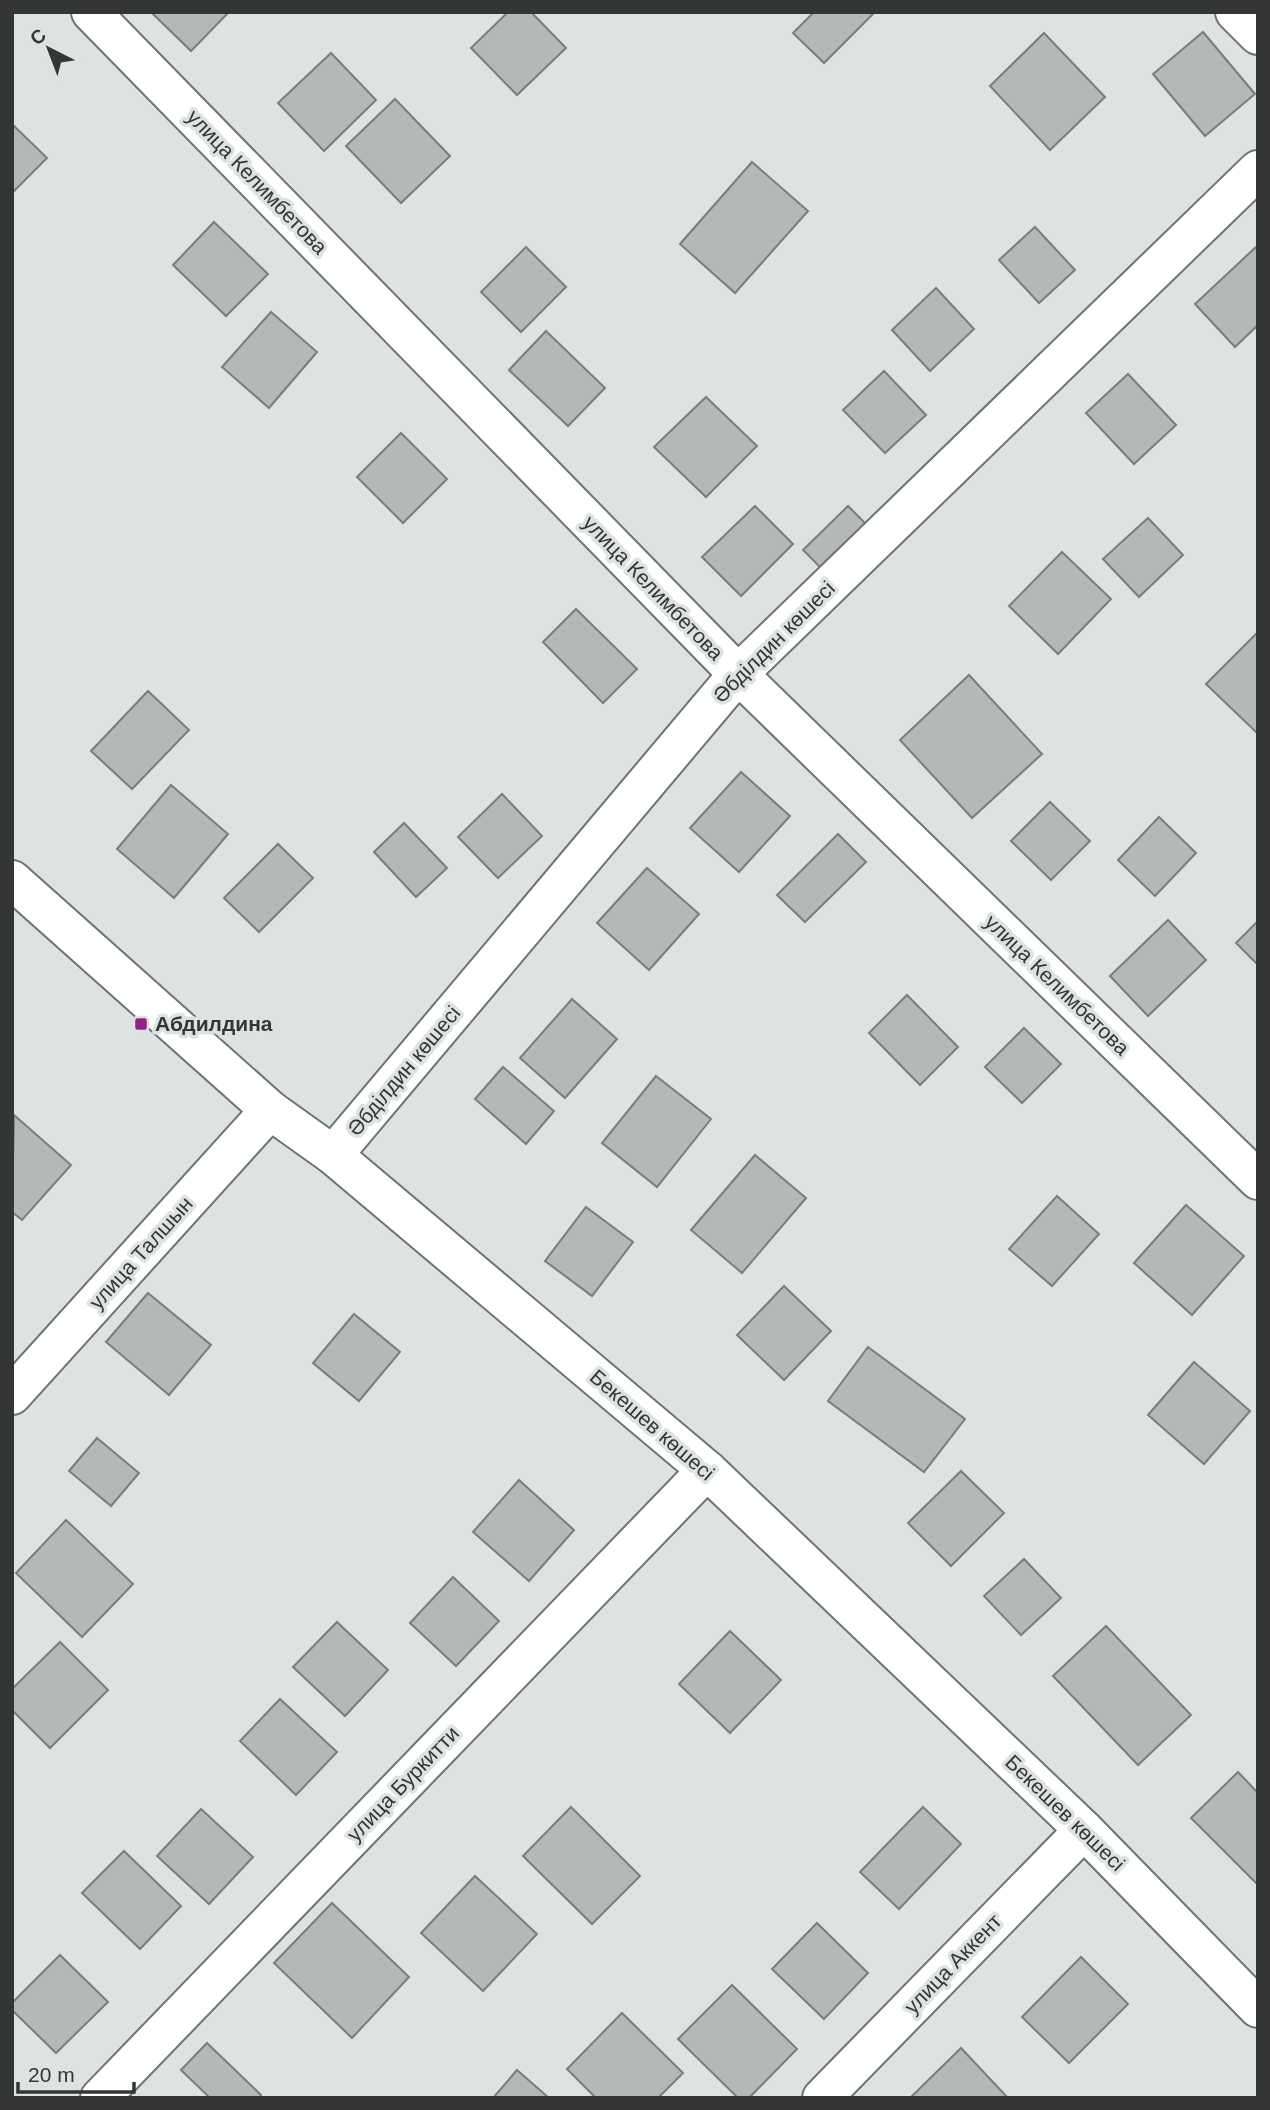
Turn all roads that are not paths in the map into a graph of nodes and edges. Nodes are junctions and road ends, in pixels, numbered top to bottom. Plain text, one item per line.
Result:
1 (91, 12) edge
2 (1235, 12) edge
3 (1258, 35) edge
4 (1258, 170) edge
5 (737, 674) junction
6 (12, 880) edge
7 (270, 1110) junction
8 (333, 1155) junction
9 (1258, 1180) edge
10 (12, 1395) edge
11 (707, 1470) junction
12 (1084, 1830) junction
13 (1258, 2008) edge
14 (100, 2098) edge
15 (822, 2098) edge

1 - 5 street, улица Келимбетова
2 - 3 street
4 - 5 street, Әбділдин көшесі
5 - 8 street, Әбділдин көшесі
5 - 9 street, улица Келимбетова
6 - 7 street, Бекешев көшесі
7 - 8 street, Бекешев көшесі
7 - 10 street, улица Талшын
8 - 11 street, Бекешев көшесі
11 - 12 street, Бекешев көшесі
11 - 14 street, улица Буркитти
12 - 13 street, Бекешев көшесі
12 - 15 street, улица Аккент

